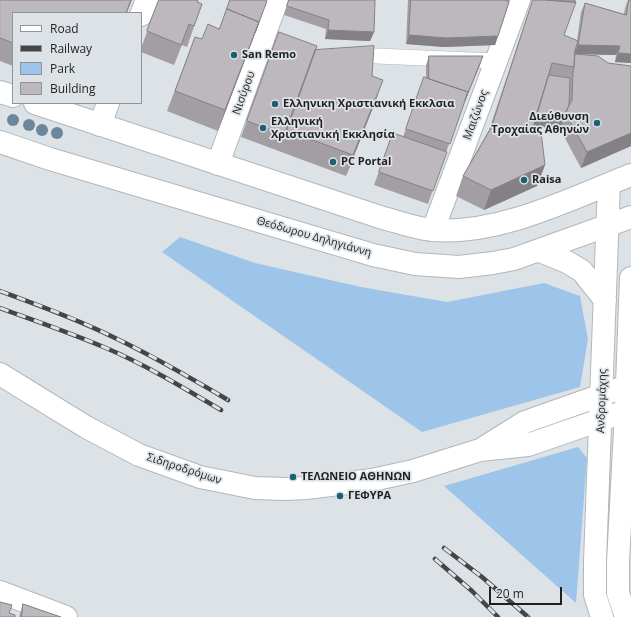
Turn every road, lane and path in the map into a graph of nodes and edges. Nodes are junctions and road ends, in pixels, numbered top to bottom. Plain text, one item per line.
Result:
1 (147, 0) edge
2 (277, 0) edge
3 (519, 0) edge
4 (142, 12) edge
5 (350, 55) edge
6 (496, 61) junction
7 (0, 92) edge
8 (12, 96) edge
9 (37, 104) edge
10 (108, 104) edge
11 (100, 125) junction
12 (0, 142) edge
13 (218, 164) junction
14 (631, 175) edge
15 (609, 184) junction
16 (631, 217) edge
17 (608, 226) junction
18 (433, 230) junction
19 (540, 251) junction
20 (631, 278) edge
21 (605, 300) junction
22 (0, 374) edge
23 (627, 386) junction
24 (602, 394) junction
25 (626, 411) junction
26 (601, 420) junction
27 (480, 450) junction
28 (627, 469) edge
29 (0, 592) edge
30 (65, 617) edge
31 (602, 617) edge
32 (626, 617) edge

1 - 4 main road
2 - 13 main road, Νισύρου
3 - 6 main road, Μαιζώνος
5 - 6 lane
6 - 18 main road, Μαιζώνος
7 - 8 main road
9 - 11 main road
10 - 11 main road
11 - 13 main road
12 - 19 main road, Θεόδωρου Δηληγιάννη
13 - 18 main road
14 - 15 main road
15 - 17 main road, Ανδρομάχης
15 - 18 main road
16 - 17 main road, Θεόδωρου Δηληγιάννη
17 - 19 main road, Θεόδωρου Δηληγιάννη
17 - 21 main road, Ανδρομάχης
19 - 21 main road
20 - 23 main road
21 - 24 main road, Ανδρομάχης
22 - 27 main road, Σιδηροδρόμων
23 - 24 main road, Σιδηροδρόμων
23 - 25 main road
24 - 26 main road, Ανδρομάχης
24 - 27 main road, Σιδηροδρόμων
25 - 26 main road, Σιδηροδρόμων
25 - 28 main road
26 - 27 main road, Σιδηροδρόμων
26 - 31 main road, Ανδρομάχης
28 - 32 main road
29 - 30 main road

